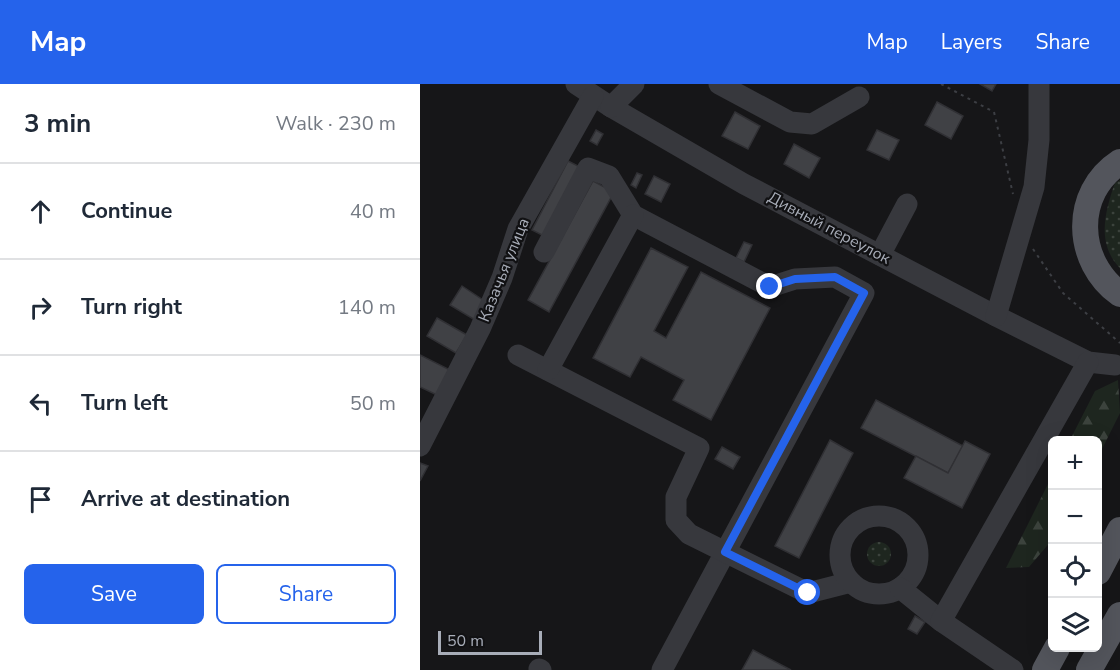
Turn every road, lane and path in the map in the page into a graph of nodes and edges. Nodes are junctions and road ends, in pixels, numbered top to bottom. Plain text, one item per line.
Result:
1 (634, 84) edge
2 (719, 84) edge
3 (1039, 84) edge
4 (584, 90) edge
5 (859, 97) dead end
6 (611, 108) junction
7 (1120, 162) edge
8 (908, 204) dead end
9 (633, 215) junction
10 (544, 252) dead end
11 (880, 255) junction
12 (1120, 294) edge
13 (996, 316) junction
14 (518, 355) dead end
15 (1088, 362) junction
16 (1115, 365) dead end
17 (548, 370) junction
18 (420, 446) edge
19 (1120, 530) edge
20 (725, 552) junction
21 (1102, 564) edge
22 (851, 582) junction
23 (900, 588) junction
24 (1120, 615) edge
25 (942, 621) junction
26 (1055, 652) edge
27 (662, 670) edge
28 (1013, 670) edge
29 (1045, 670) edge
30 (1089, 670) edge

1 - 6 street
2 - 5 street
3 - 13 street
4 - 6 street, Дивный переулок
4 - 18 street, Казачья улица
6 - 11 street, Дивный переулок
7 - 12 main road
8 - 11 street
9 - 10 street
9 - 17 street
9 - 20 street
11 - 13 street, Дивный переулок
13 - 15 street, Дивный переулок
14 - 17 street
15 - 16 street
15 - 25 street
17 - 20 street
19 - 21 main road
20 - 22 street
20 - 27 street
22 - 23 street
22 - 23 street
23 - 25 street
24 - 30 main road
25 - 28 street
26 - 29 main road

